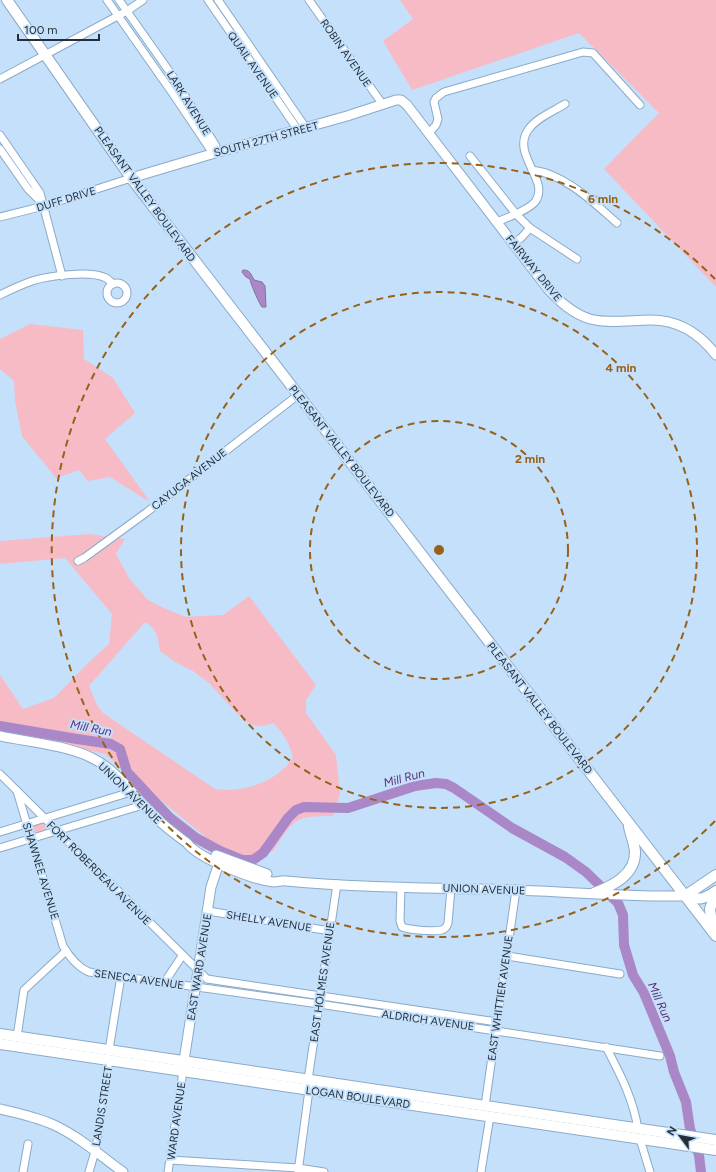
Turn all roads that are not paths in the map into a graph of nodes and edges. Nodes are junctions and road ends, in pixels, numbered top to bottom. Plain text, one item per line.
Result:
1 (8, 0) edge
2 (107, 0) edge
3 (119, 0) edge
4 (143, 0) edge
5 (208, 0) edge
6 (218, 0) edge
7 (309, 0) edge
8 (127, 11) junction
9 (118, 16) junction
10 (229, 17) junction
11 (223, 21) junction
12 (45, 55) junction
13 (0, 79) edge
14 (401, 100) joint
15 (566, 104) dead end
16 (383, 105) junction
17 (640, 105) dead end
18 (302, 129) junction
19 (429, 133) junction
20 (0, 135) edge
21 (0, 149) edge
22 (214, 153) junction
23 (470, 156) dead end
24 (532, 170) junction
25 (131, 178) junction
26 (44, 206) junction
27 (516, 214) junction
28 (0, 216) edge
29 (497, 222) junction
30 (617, 223) dead end
31 (530, 228) junction
32 (513, 243) junction
33 (577, 259) dead end
34 (62, 276) junction
35 (113, 284) dead end
36 (0, 295) edge
37 (716, 355) edge
38 (298, 395) junction
39 (78, 561) dead end
40 (0, 736) edge
41 (0, 774) edge
42 (17, 791) junction
43 (131, 792) junction
44 (143, 805) junction
45 (45, 819) junction
46 (627, 821) junction
47 (26, 824) junction
48 (57, 831) junction
49 (0, 832) edge
50 (31, 838) junction
51 (0, 848) edge
52 (220, 860) junction
53 (716, 875) edge
54 (337, 884) junction
55 (401, 887) junction
56 (451, 888) junction
57 (516, 890) junction
58 (613, 891) junction
59 (716, 892) edge
60 (598, 893) joint
61 (685, 896) junction
62 (208, 911) junction
63 (330, 931) junction
64 (714, 934) edge
65 (66, 951) junction
66 (182, 956) junction
67 (507, 956) junction
68 (198, 971) junction
69 (620, 974) dead end
70 (121, 976) junction
71 (164, 982) junction
72 (196, 987) junction
73 (320, 996) junction
74 (319, 1004) junction
75 (496, 1026) junction
76 (0, 1034) edge
77 (17, 1037) junction
78 (0, 1044) edge
79 (606, 1047) junction
80 (109, 1055) junction
81 (660, 1056) dead end
82 (184, 1066) junction
83 (308, 1085) junction
84 (485, 1106) junction
85 (0, 1109) edge
86 (490, 1116) junction
87 (639, 1134) junction
88 (716, 1140) edge
89 (700, 1143) junction
90 (28, 1144) dead end
91 (716, 1150) edge
92 (95, 1152) junction
93 (170, 1160) junction
94 (298, 1170) edge
95 (22, 1172) edge
96 (89, 1172) edge
97 (123, 1172) edge
98 (168, 1172) edge
99 (324, 1172) edge
100 (481, 1172) edge
101 (650, 1172) edge

1 - 12 main road, PLEASANT VALLEY BOULEVARD
2 - 9 street, LARK AVENUE
3 - 8 street, LARK AVENUE
4 - 8 street
5 - 11 street, QUAIL AVENUE
6 - 10 street, QUAIL AVENUE
7 - 16 street, ROBIN AVENUE
8 - 9 street
8 - 22 street, LARK AVENUE
9 - 12 street
9 - 22 street, LARK AVENUE
10 - 11 street
10 - 18 street, QUAIL AVENUE
11 - 18 street, QUAIL AVENUE
12 - 13 street
12 - 25 main road, PLEASANT VALLEY BOULEVARD
14 - 16 street, SOUTH 27TH STREET
14 - 19 street, FAIRWAY DRIVE
15 - 24 street
16 - 18 street, SOUTH 27TH STREET
17 - 19 street
18 - 22 street, SOUTH 27TH STREET
19 - 29 street, FAIRWAY DRIVE
20 - 26 street
21 - 26 street
22 - 25 street, SOUTH 27TH STREET
23 - 27 street
24 - 27 street
24 - 30 street
25 - 26 street, DUFF DRIVE
25 - 38 main road, PLEASANT VALLEY BOULEVARD
26 - 28 street, DUFF DRIVE
26 - 34 street
27 - 29 street
27 - 31 street
29 - 32 street, FAIRWAY DRIVE
31 - 32 street
31 - 33 street
32 - 37 street, FAIRWAY DRIVE
34 - 35 street
34 - 36 street
38 - 39 street, CAYUGA AVENUE
38 - 46 main road, PLEASANT VALLEY BOULEVARD
40 - 43 street, UNION AVENUE
41 - 42 street, FORT ROBERDEAU AVENUE
42 - 45 street, FORT ROBERDEAU AVENUE
42 - 47 street, SHAWNEE AVENUE
43 - 44 street, UNION AVENUE
43 - 45 street
44 - 48 street
44 - 52 street, UNION AVENUE
45 - 47 street
45 - 48 street, FORT ROBERDEAU AVENUE
46 - 58 main road
46 - 61 main road, PLEASANT VALLEY BOULEVARD
47 - 49 street
47 - 50 street, SHAWNEE AVENUE
48 - 50 street
48 - 66 street, FORT ROBERDEAU AVENUE
50 - 51 street
50 - 65 street, SHAWNEE AVENUE
52 - 54 street, UNION AVENUE
52 - 62 street, EAST WARD AVENUE
53 - 61 main road
54 - 55 street, UNION AVENUE
54 - 63 street, EAST HOLMES AVENUE
55 - 56 street, UNION AVENUE
55 - 56 street
56 - 57 street, UNION AVENUE
57 - 60 street, UNION AVENUE
57 - 67 street, EAST WHITTIER AVENUE
58 - 60 main road
58 - 61 street
59 - 61 main road
59 - 64 main road
61 - 64 main road, PLEASANT VALLEY BOULEVARD
62 - 63 street, SHELLY AVENUE
62 - 68 street, EAST WARD AVENUE
63 - 73 street, EAST HOLMES AVENUE
65 - 70 street, SENECA AVENUE
65 - 77 street
66 - 68 street, FORT ROBERDEAU AVENUE
66 - 71 street
67 - 69 street
67 - 75 street, EAST WHITTIER AVENUE
68 - 72 street, EAST WARD AVENUE
68 - 73 street, ALDRICH AVENUE
70 - 71 street, SENECA AVENUE
70 - 80 street, LANDIS STREET
71 - 72 street, SENECA AVENUE
72 - 74 street, ALDRICH AVENUE
72 - 82 street, EAST WARD AVENUE
73 - 74 street, EAST HOLMES AVENUE
73 - 75 street, ALDRICH AVENUE
74 - 75 street, ALDRICH AVENUE
74 - 83 street, EAST HOLMES AVENUE
75 - 79 street, ALDRICH AVENUE
75 - 84 street, EAST WHITTIER AVENUE
76 - 77 main road, LOGAN BOULEVARD
77 - 80 main road, LOGAN BOULEVARD
78 - 80 main road, LOGAN BOULEVARD
79 - 81 street, ALDRICH AVENUE
79 - 87 street
80 - 82 main road, LOGAN BOULEVARD
80 - 92 street, LANDIS STREET
82 - 83 main road, LOGAN BOULEVARD
82 - 93 street, WARD AVENUE
83 - 84 main road, LOGAN BOULEVARD
83 - 86 main road, LOGAN BOULEVARD
83 - 94 street, EAST HOLMES AVENUE
84 - 87 main road, LOGAN BOULEVARD
85 - 92 street
86 - 87 main road, LOGAN BOULEVARD
86 - 100 street
87 - 89 main road, LOGAN BOULEVARD
87 - 101 street
88 - 89 main road, LOGAN BOULEVARD
89 - 91 main road, LOGAN BOULEVARD
90 - 95 street
92 - 96 street, LANDIS STREET
92 - 97 street
93 - 94 street
93 - 98 street, WARD AVENUE
94 - 99 street

